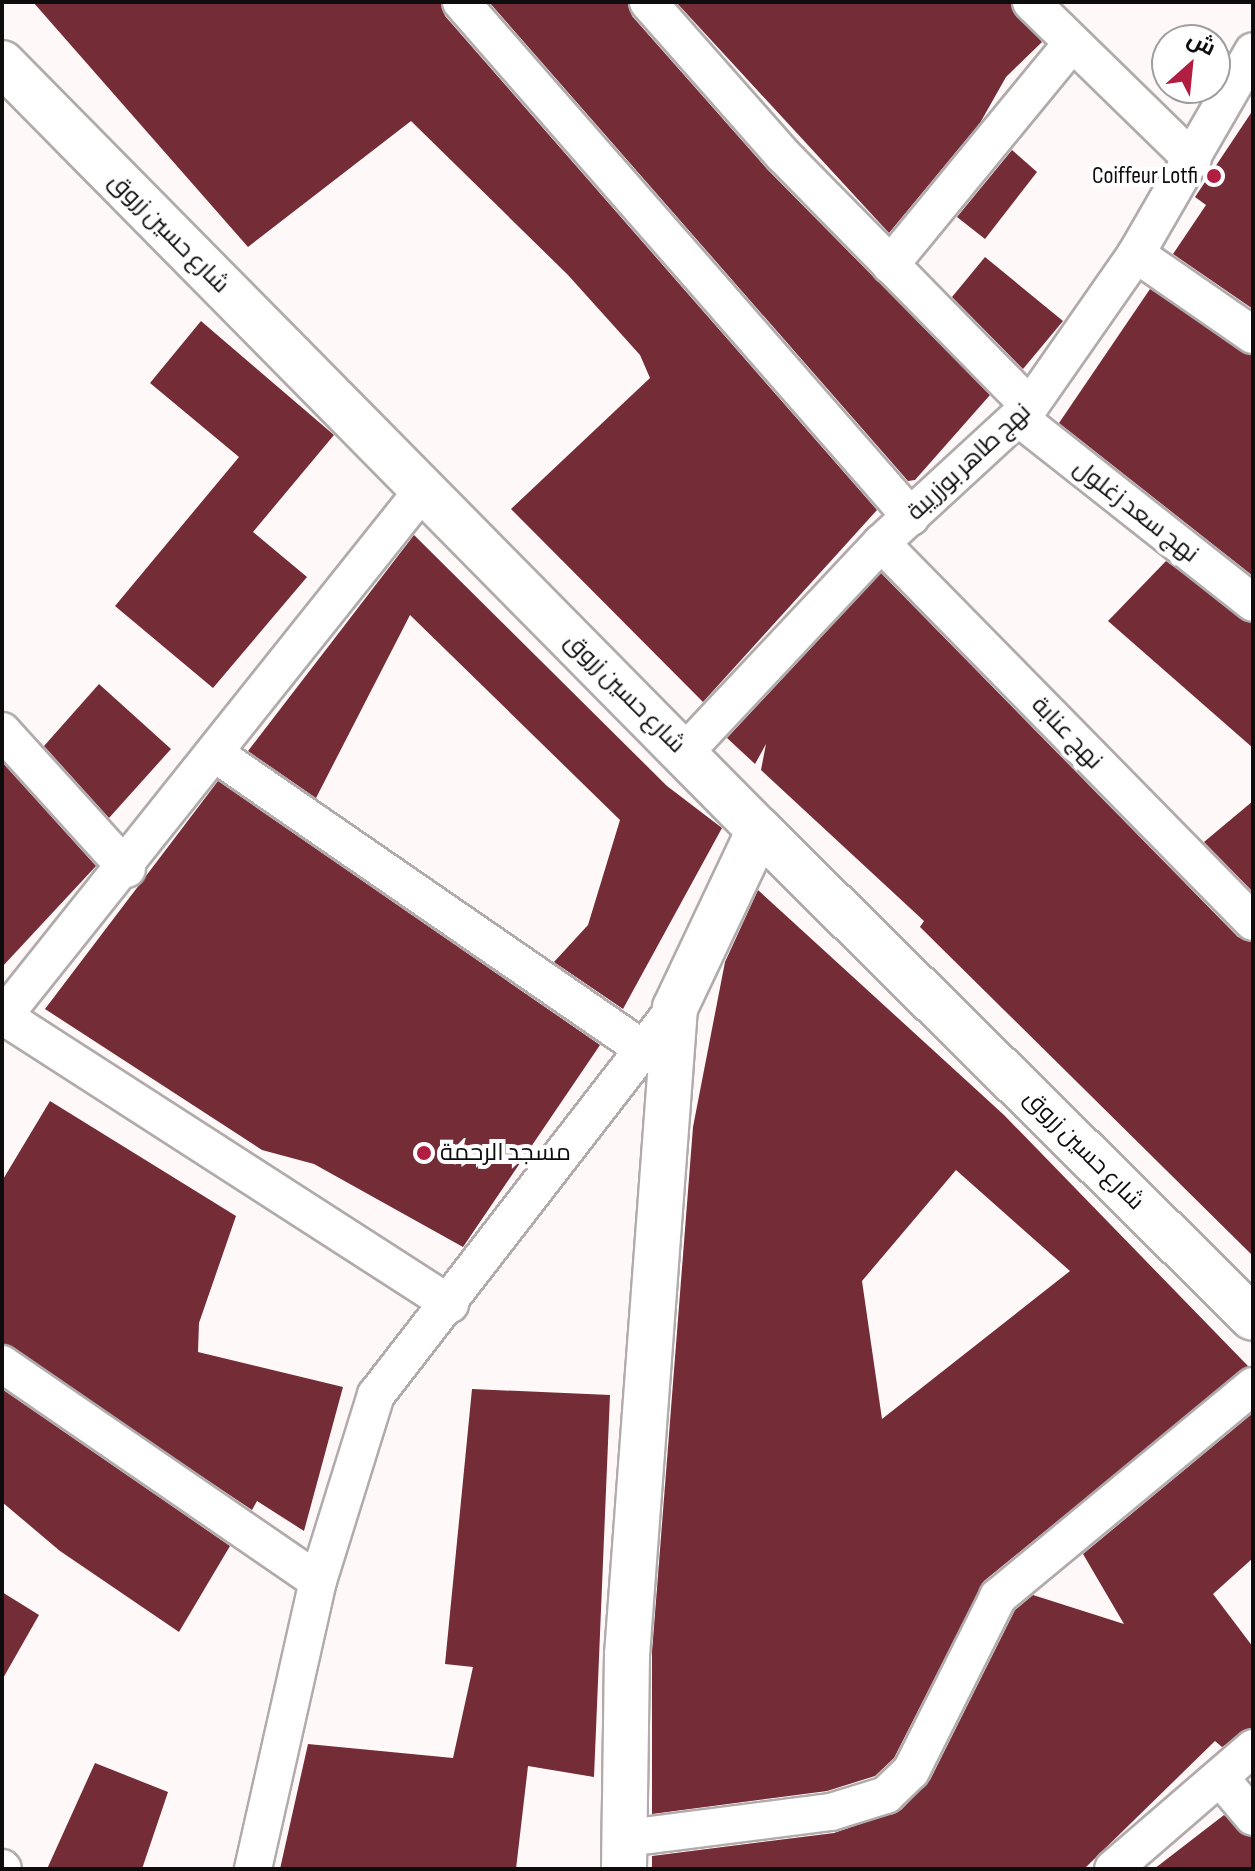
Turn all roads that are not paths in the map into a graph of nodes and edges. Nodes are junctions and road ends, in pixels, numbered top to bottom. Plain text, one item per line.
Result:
1 (461, 2) edge
2 (648, 2) edge
3 (1031, 2) edge
4 (1071, 45) junction
5 (1253, 51) edge
6 (2, 63) edge
7 (1193, 160) junction
8 (1136, 254) junction
9 (890, 265) junction
10 (1253, 335) edge
11 (1025, 412) junction
12 (423, 490) junction
13 (911, 517) junction
14 (881, 543) junction
15 (1253, 603) edge
16 (2, 731) edge
17 (214, 753) junction
18 (684, 753) junction
19 (759, 830) junction
20 (127, 869) junction
21 (1253, 922) edge
22 (675, 1008) junction
23 (3, 1017) edge
24 (643, 1049) junction
25 (450, 1304) junction
26 (1253, 1318) edge
27 (2, 1364) edge
28 (1253, 1386) edge
29 (318, 1581) junction
30 (1253, 1748) edge
31 (1222, 1780) junction
32 (1253, 1817) edge
33 (625, 1854) edge
34 (253, 1869) edge
35 (1113, 1869) edge

1 - 13 street
2 - 9 street, نهج سعد زغلول
3 - 4 street
4 - 7 street
4 - 9 street
5 - 7 street, نهج طاهر بوزريبة
6 - 12 street, شارع حسين زروق
7 - 8 street, نهج طاهر بوزريبة
8 - 10 street
8 - 11 street, نهج طاهر بوزريبة
9 - 11 street, نهج سعد زغلول
11 - 13 street, نهج طاهر بوزريبة
11 - 15 street, نهج سعد زغلول
12 - 17 street
12 - 18 street, شارع حسين زروق
13 - 14 street, نهج طاهر بوزريبة
14 - 18 street, نهج طاهر بوزريبة
14 - 21 street, نهج عنابة
16 - 20 street
17 - 20 street
17 - 24 street
18 - 19 street, شارع حسين زروق
19 - 22 street
19 - 26 street, شارع حسين زروق
20 - 23 street
22 - 24 street
22 - 33 street
23 - 25 street
24 - 25 street
25 - 29 street
27 - 29 street
28 - 33 street
29 - 34 street
30 - 31 street
31 - 32 street
31 - 35 street

